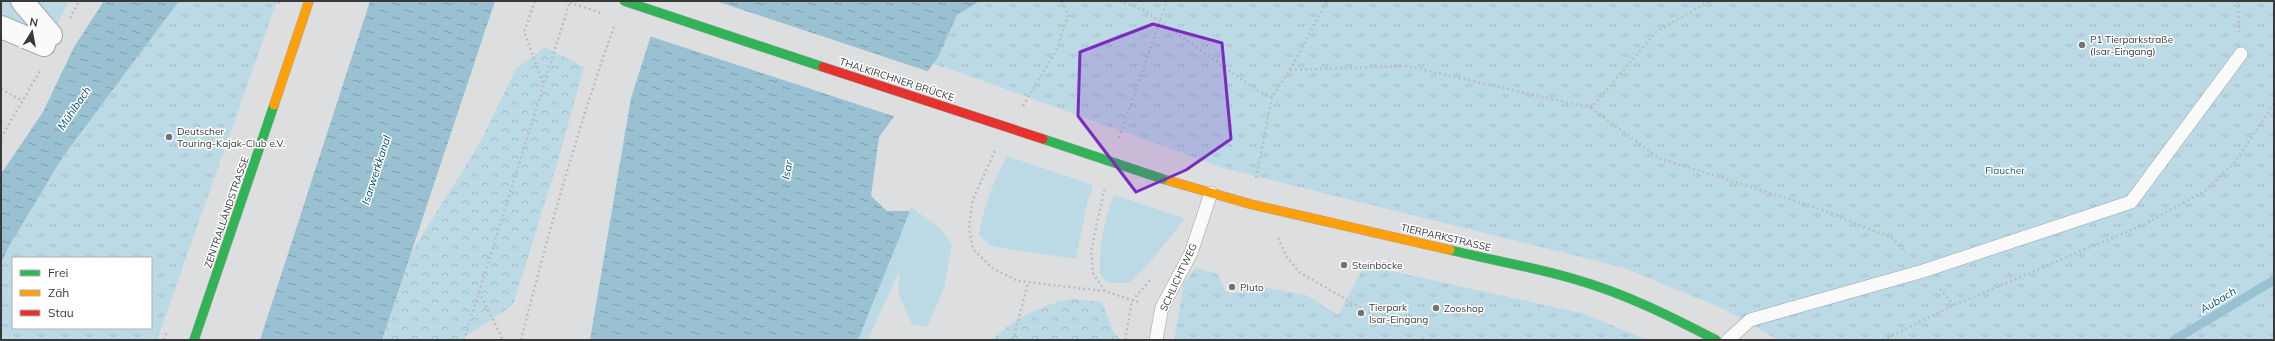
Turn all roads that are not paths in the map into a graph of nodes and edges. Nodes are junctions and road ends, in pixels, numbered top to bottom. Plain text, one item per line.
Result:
1 (22, 1) edge
2 (309, 1) edge
3 (624, 1) edge
4 (1, 27) edge
5 (2241, 54) road end
6 (1163, 178) joint
7 (1211, 193) junction
8 (194, 340) edge
9 (1156, 340) edge
10 (1716, 340) edge
11 (1728, 340) edge

1 - 4 street
2 - 8 street, ZENTRALLÄNDSTRASSE
3 - 6 street, THALKIRCHNER BRÜCKE, bridge
5 - 11 lane
6 - 7 street, TIERPARKSTRASSE
7 - 9 lane, SCHLICHTWEG
7 - 10 street, TIERPARKSTRASSE

